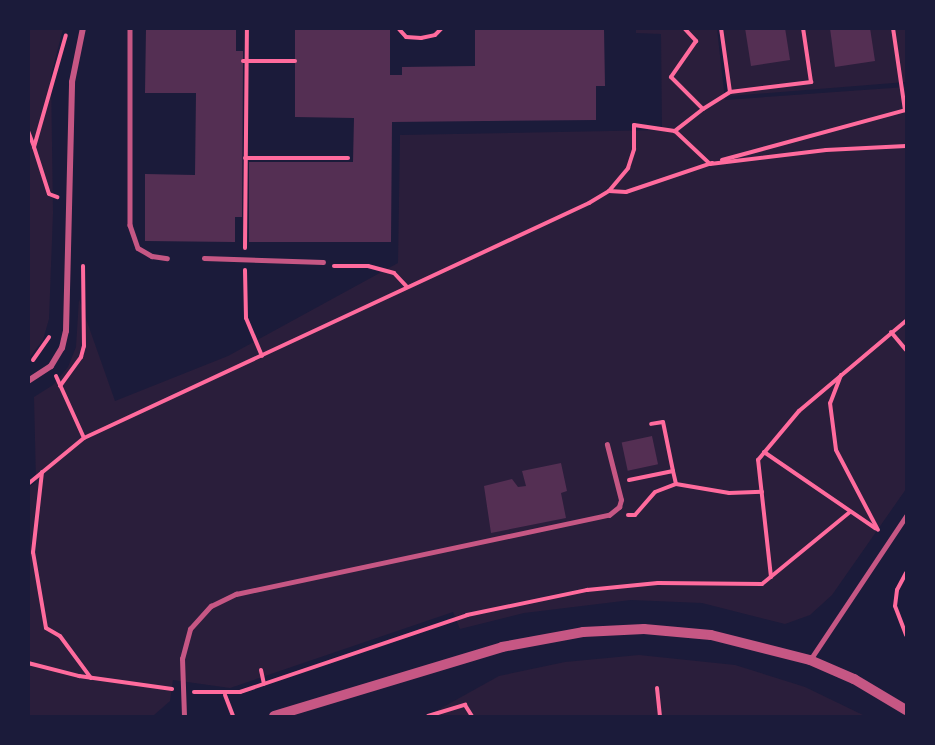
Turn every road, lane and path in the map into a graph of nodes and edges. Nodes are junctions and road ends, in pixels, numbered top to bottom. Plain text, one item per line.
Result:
1 (83, 28) edge
2 (130, 28) edge
3 (247, 28) edge
4 (398, 28) edge
5 (442, 28) edge
6 (684, 28) edge
7 (721, 28) edge
8 (803, 28) edge
9 (893, 28) edge
10 (66, 35) dead end
11 (243, 61) dead end
12 (295, 61) dead end
13 (730, 92) junction
14 (703, 109) junction
15 (906, 110) edge
16 (28, 131) edge
17 (675, 131) junction
18 (906, 146) edge
19 (34, 147) junction
20 (245, 158) junction
21 (348, 158) dead end
22 (710, 164) junction
23 (609, 191) junction
24 (57, 197) dead end
25 (245, 242) dead end
26 (167, 258) dead end
27 (204, 258) dead end
28 (323, 262) joint
29 (406, 286) junction
30 (246, 296) dead end
31 (906, 321) edge
32 (891, 332) junction
33 (906, 350) edge
34 (262, 356) junction
35 (51, 366) junction
36 (843, 372) junction
37 (28, 381) edge
38 (651, 424) dead end
39 (84, 438) junction
40 (607, 445) dead end
41 (764, 452) junction
42 (673, 471) junction
43 (42, 472) junction
44 (616, 482) junction
45 (28, 484) edge
46 (676, 484) junction
47 (762, 492) junction
48 (617, 509) junction
49 (850, 512) junction
50 (906, 516) edge
51 (906, 573) edge
52 (771, 577) junction
53 (906, 635) edge
54 (810, 660) junction
55 (28, 663) edge
56 (261, 670) dead end
57 (92, 678) junction
58 (264, 684) junction
59 (657, 688) dead end
60 (172, 689) dead end
61 (906, 710) edge
62 (184, 717) edge
63 (232, 717) edge
64 (274, 717) edge
65 (428, 717) edge
66 (472, 717) edge
67 (660, 717) edge

1 - 35 street
2 - 26 lane
3 - 20 path
4 - 5 path
6 - 14 path
7 - 13 path
8 - 13 path
9 - 15 path
10 - 19 path
11 - 12 path
13 - 14 path
14 - 17 path
15 - 22 path
16 - 19 path
17 - 22 path
17 - 23 path
18 - 22 path
19 - 24 path
20 - 21 path
20 - 25 path
22 - 23 path
23 - 29 path
27 - 28 lane
28 - 29 path
29 - 34 path
30 - 34 path
31 - 32 path
32 - 33 path
32 - 36 path
34 - 39 path
35 - 37 street
35 - 39 path
36 - 41 path
36 - 49 path
38 - 42 path
39 - 43 path
40 - 44 lane
41 - 47 path
41 - 49 path
42 - 44 path
42 - 46 path
43 - 45 path
43 - 57 path
44 - 48 lane
46 - 47 path
46 - 48 path
47 - 52 path
48 - 62 lane
49 - 52 path
50 - 54 lane
51 - 53 path
52 - 58 path
54 - 61 street
54 - 64 street
55 - 57 path
56 - 58 path
57 - 60 path
58 - 63 path
59 - 67 path
65 - 66 path

